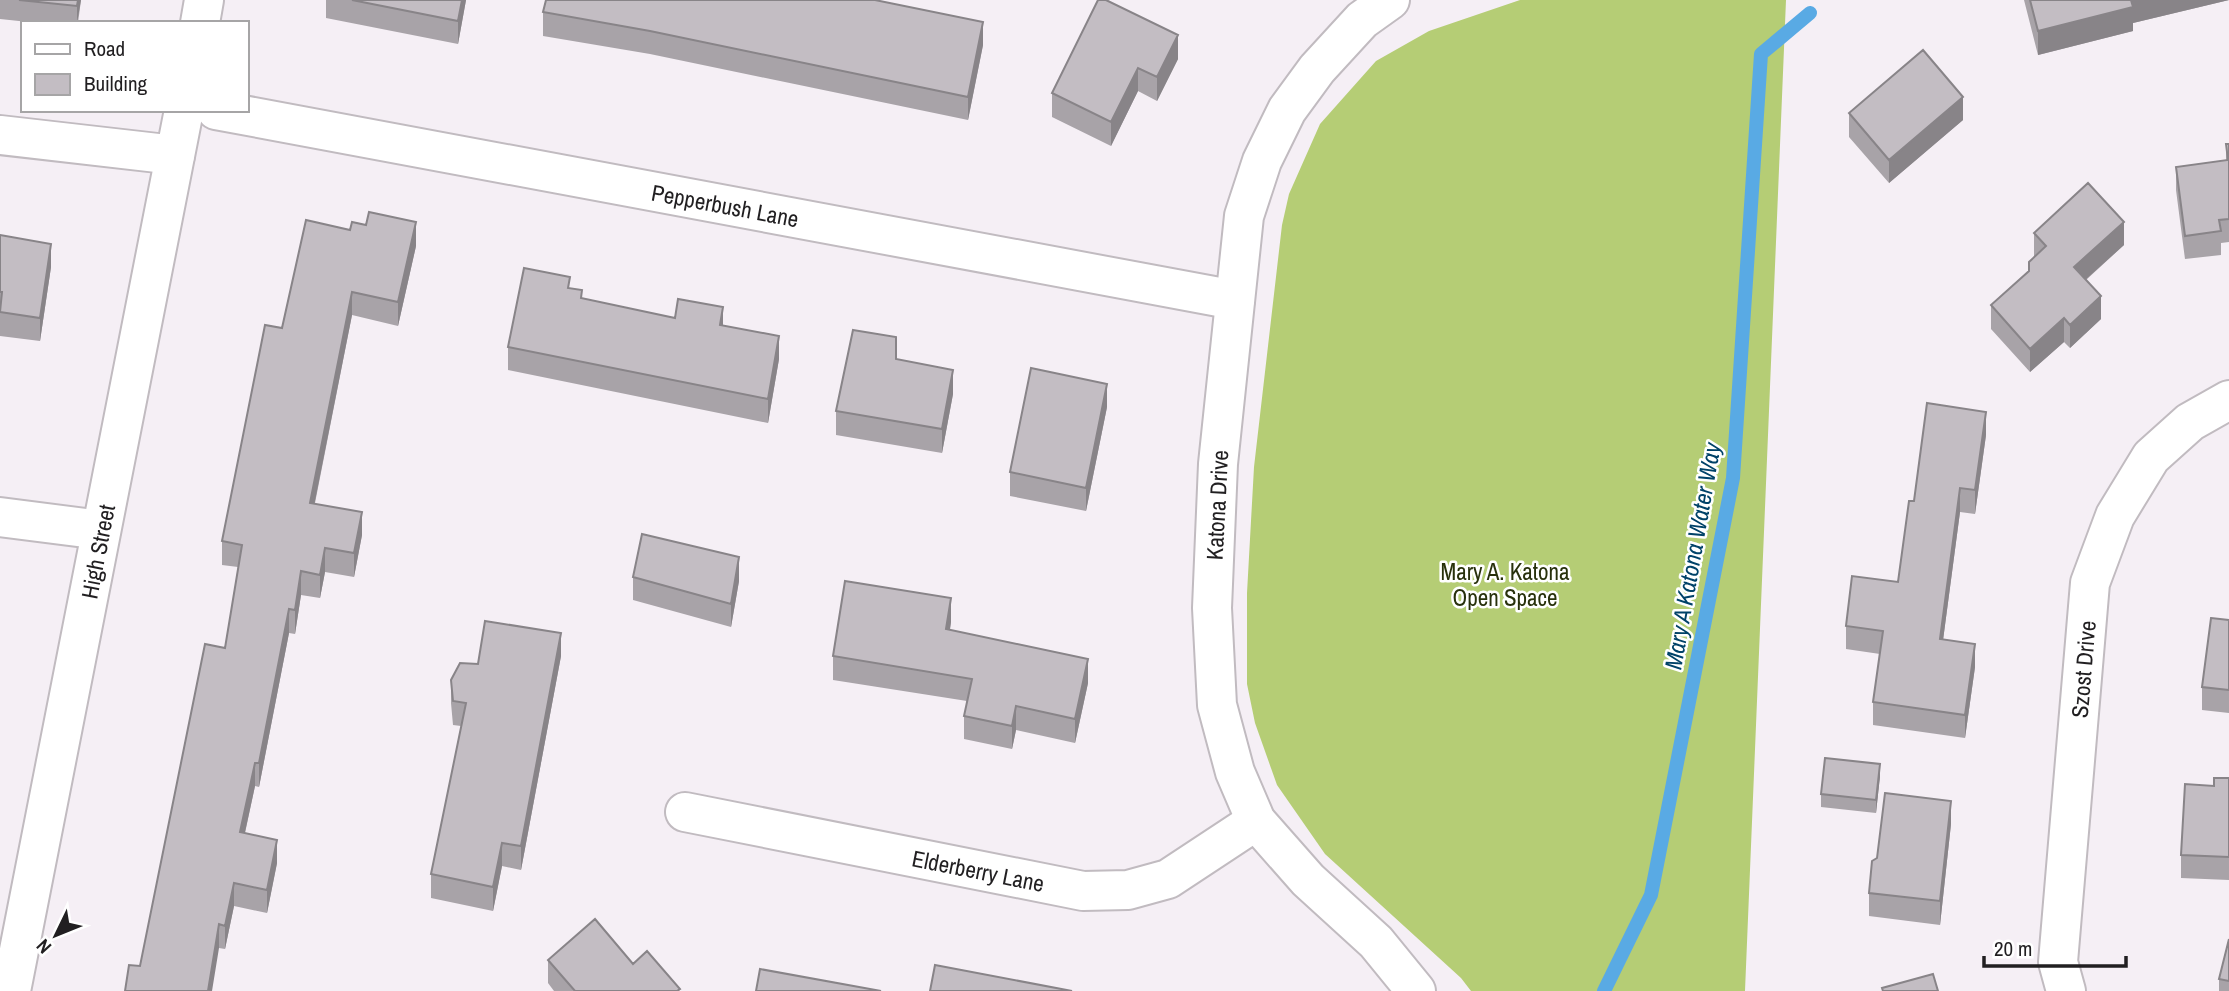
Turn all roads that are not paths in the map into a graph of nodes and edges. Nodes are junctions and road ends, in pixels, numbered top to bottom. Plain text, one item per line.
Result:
1 (204, 0) edge
2 (1390, 0) edge
3 (200, 21) edge
4 (184, 112) edge
5 (227, 112) edge
6 (0, 135) edge
7 (175, 155) junction
8 (1235, 300) junction
9 (2229, 400) edge
10 (0, 517) edge
11 (101, 530) junction
12 (685, 812) dead end
13 (1256, 821) junction
14 (11, 991) edge
15 (1416, 991) edge
16 (2066, 991) edge

1 - 3 street
2 - 8 street, Katona Drive
4 - 7 street, High Street
5 - 8 street, Pepperbush Lane
6 - 7 street
7 - 11 street, High Street
8 - 13 street, Katona Drive
9 - 16 street, Szost Drive
10 - 11 street
11 - 14 street, High Street
12 - 13 street, Elderberry Lane
13 - 15 street, Katona Drive

